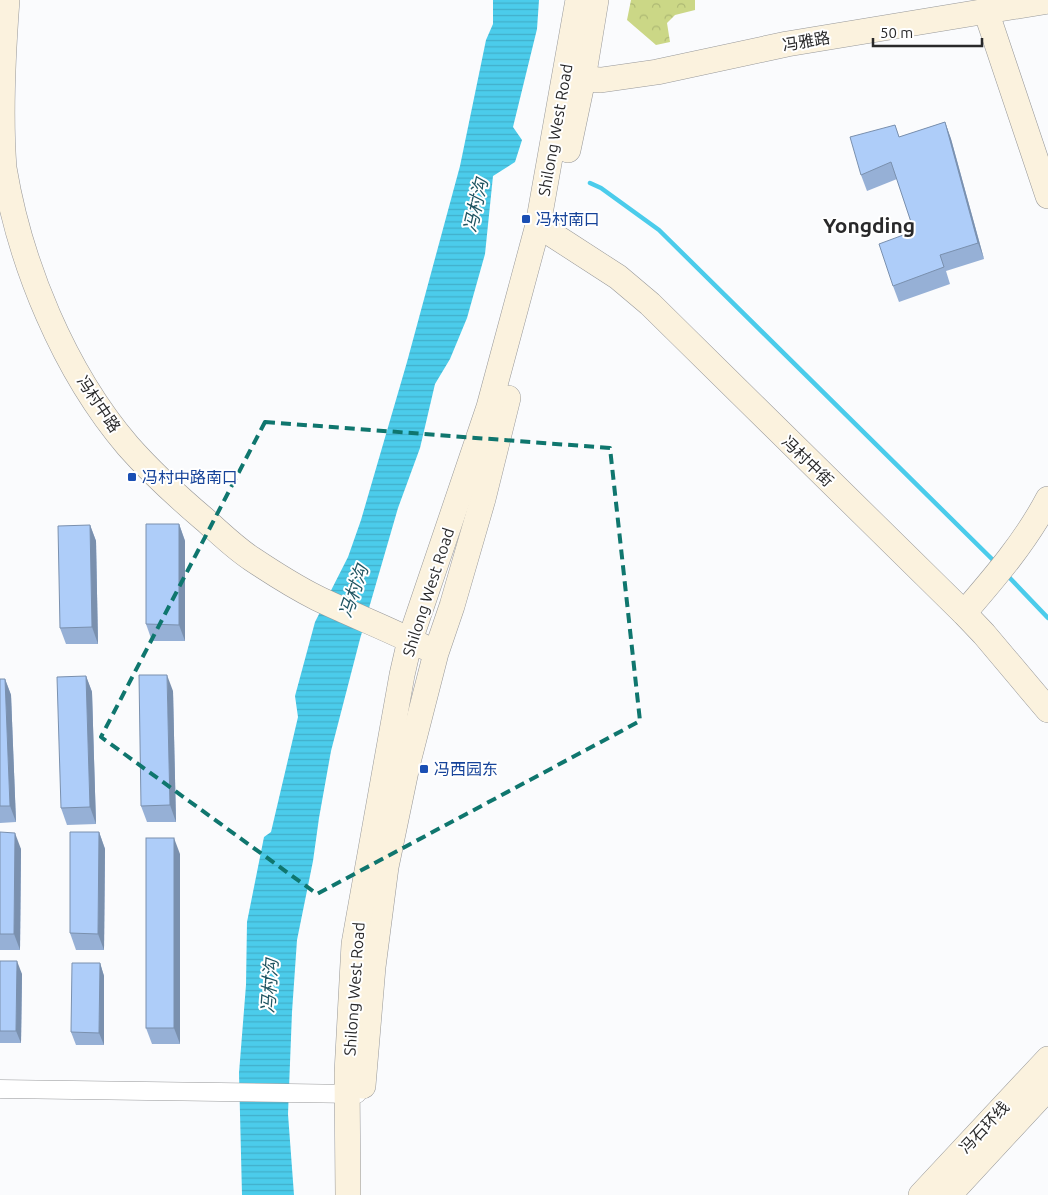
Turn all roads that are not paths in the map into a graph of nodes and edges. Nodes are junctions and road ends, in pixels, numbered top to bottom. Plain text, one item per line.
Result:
1 (7, 0) edge
2 (578, 0) edge
3 (596, 0) edge
4 (1048, 1) edge
5 (986, 11) junction
6 (574, 76) junction
7 (1048, 196) edge
8 (550, 233) junction
9 (1048, 499) edge
10 (964, 613) junction
11 (410, 640) junction
12 (436, 653) junction
13 (1048, 710) edge
14 (1048, 1059) edge
15 (1048, 1088) edge
16 (0, 1089) edge
17 (355, 1095) junction
18 (348, 1195) edge
19 (362, 1195) edge
20 (921, 1195) edge
21 (949, 1195) edge

1 - 11 main road, 冯村中路
2 - 6 main road, Shilong West Road
3 - 6 main road, Shilong West Road
4 - 5 main road, 冯雅路
5 - 6 main road, 冯雅路
5 - 7 main road
6 - 8 main road, Shilong West Road
6 - 11 main road, Shilong West Road
8 - 10 main road, 冯村中街
8 - 12 main road, Shilong West Road
9 - 10 main road
10 - 13 main road, 冯村中街
11 - 12 main road, 冯村中路
11 - 17 main road, Shilong West Road
12 - 17 main road, Shilong West Road
14 - 20 main road, 冯石环线
15 - 21 main road, 冯石环线
16 - 17 street
17 - 18 main road, Shilong West Road
17 - 19 main road, Shilong West Road

